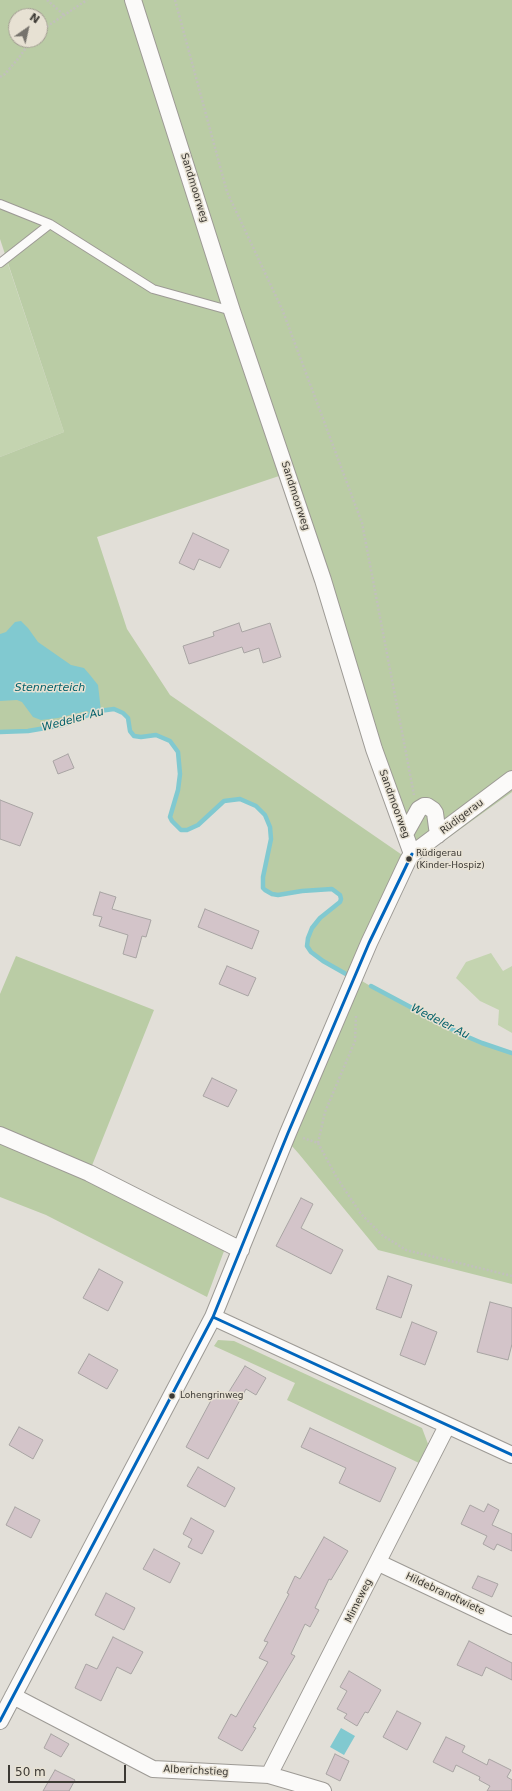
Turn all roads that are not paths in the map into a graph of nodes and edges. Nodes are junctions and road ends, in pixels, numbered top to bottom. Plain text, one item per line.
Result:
1 (133, 0) edge
2 (0, 204) edge
3 (50, 224) junction
4 (0, 263) edge
5 (232, 311) junction
6 (512, 779) edge
7 (405, 834) junction
8 (438, 835) junction
9 (412, 854) junction
10 (0, 1135) edge
11 (242, 1250) junction
12 (213, 1317) junction
13 (447, 1426) junction
14 (512, 1455) edge
15 (379, 1563) junction
16 (512, 1626) edge
17 (13, 1696) junction
18 (0, 1721) edge
19 (269, 1776) junction
20 (322, 1791) edge

1 - 5 street, Sandmoorweg
2 - 3 lane
3 - 4 lane
3 - 5 lane
5 - 7 street, Sandmoorweg
6 - 8 street, Rüdigerau
7 - 8 street
7 - 9 street, Sandmoorweg
8 - 9 street, Rüdigerau
9 - 11 street
10 - 11 street
11 - 12 street
12 - 13 street
12 - 17 street
13 - 14 street
13 - 15 street, Mimeweg
15 - 16 street, Hildebrandtwiete
15 - 19 street, Mimeweg
17 - 18 street
17 - 19 street, Alberichstieg
19 - 20 street, Alberichstieg

